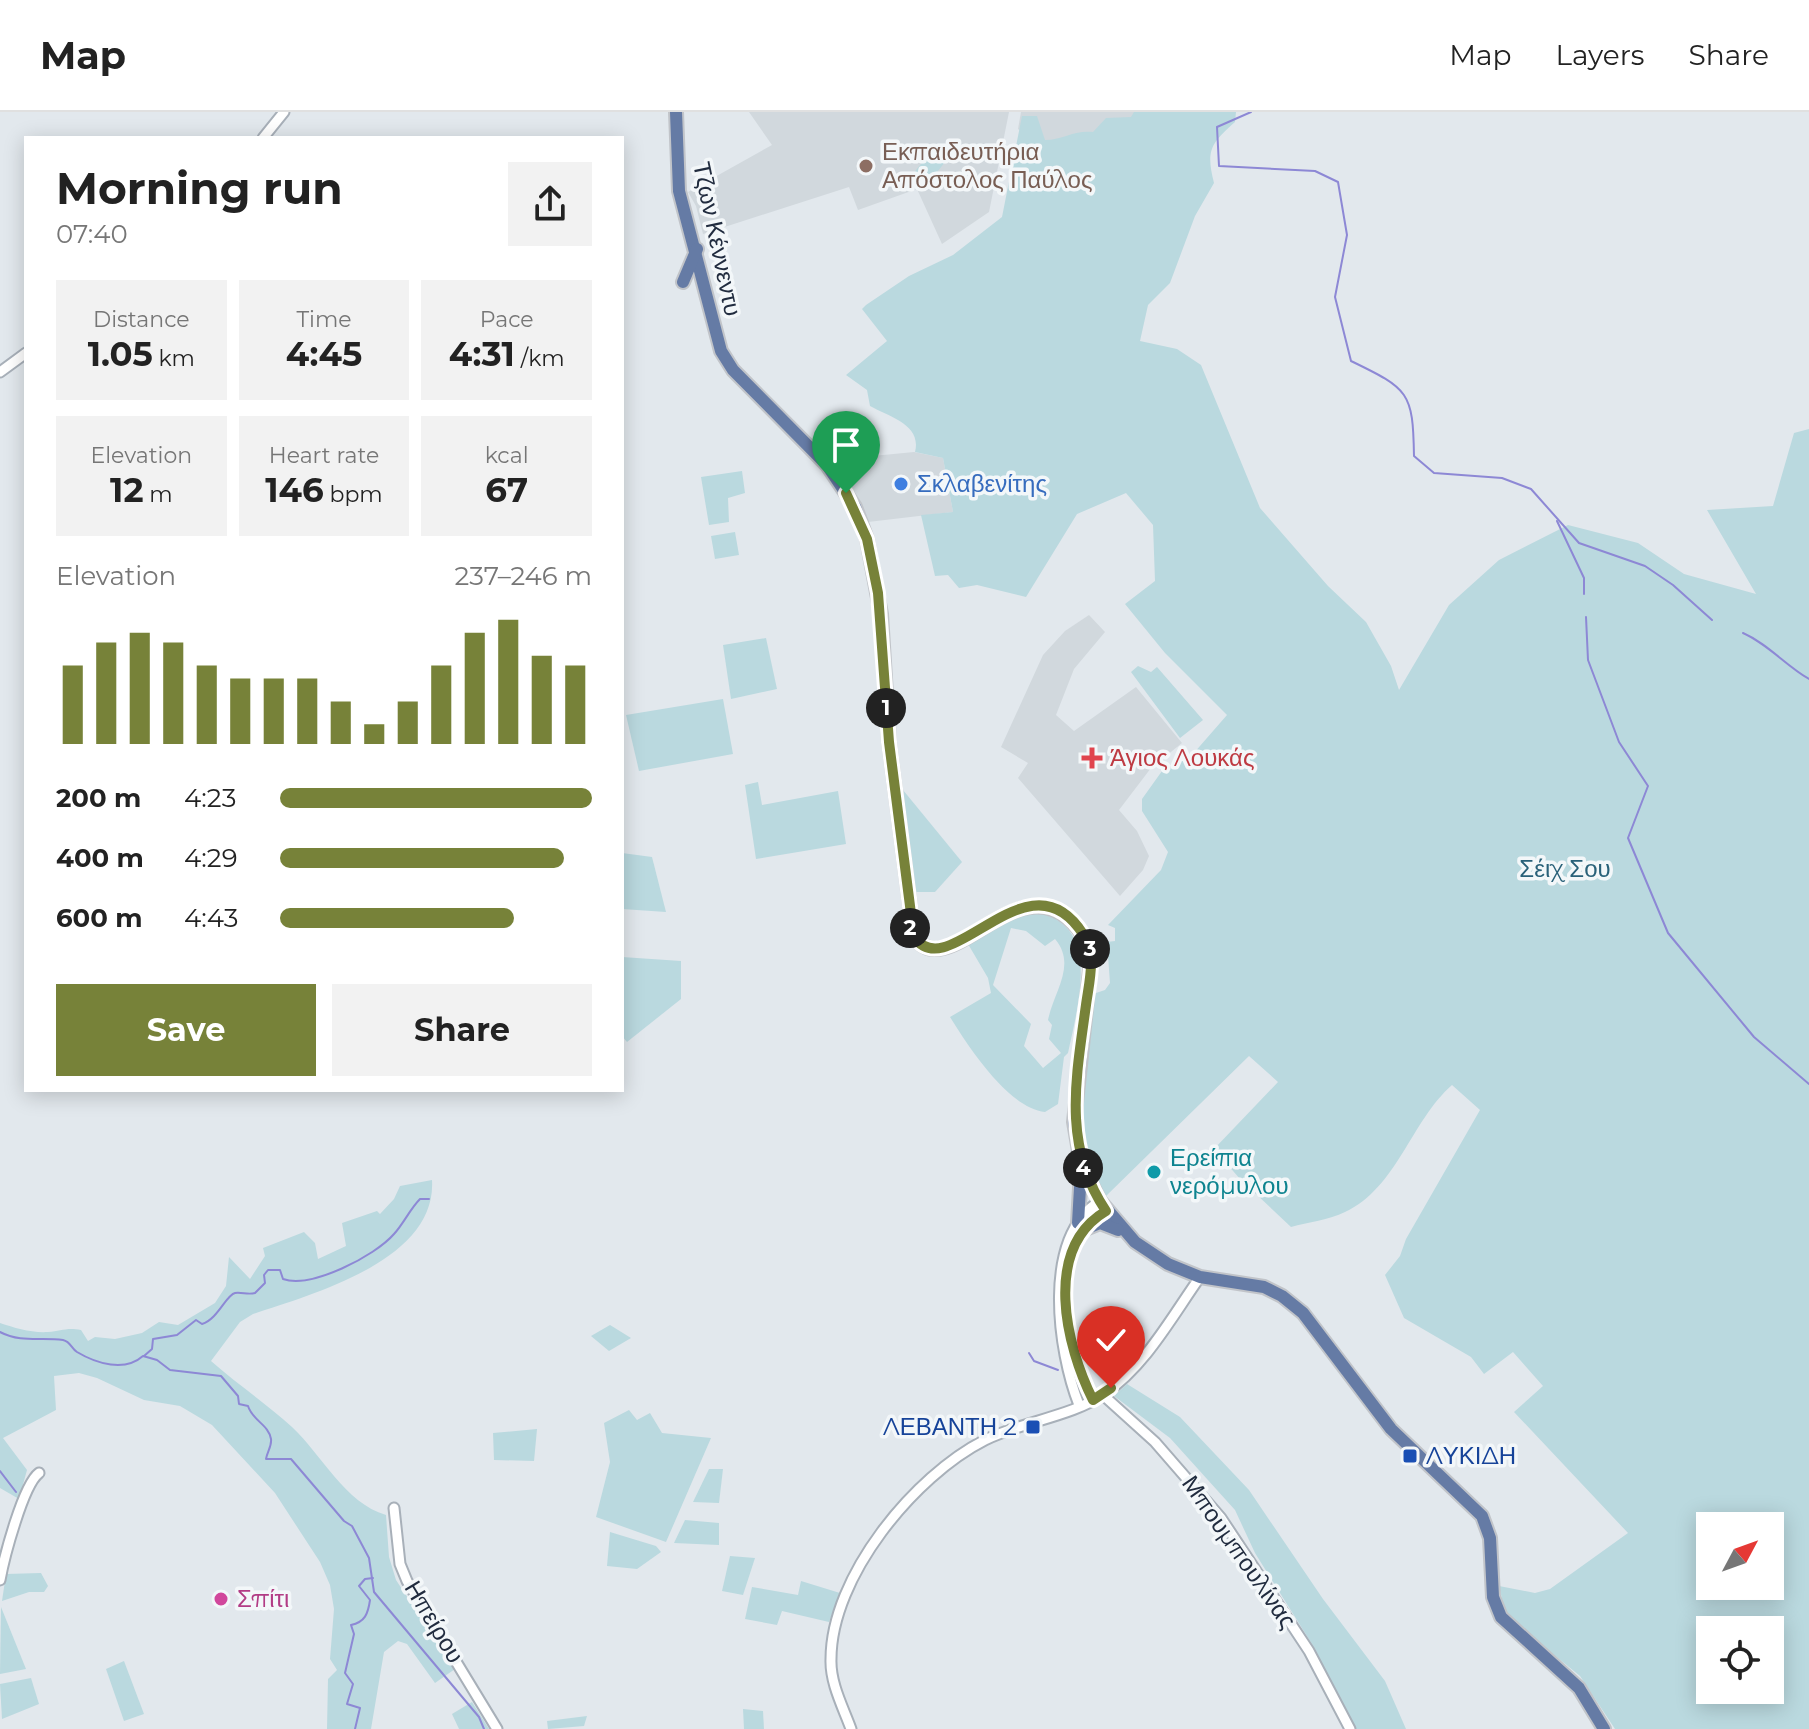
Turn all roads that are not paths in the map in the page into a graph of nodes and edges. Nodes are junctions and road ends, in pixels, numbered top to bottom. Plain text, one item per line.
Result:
1 (284, 112) edge
2 (676, 112) edge
3 (265, 136) edge
4 (697, 249) junction
5 (683, 282) dead end
6 (24, 354) edge
7 (0, 372) edge
8 (1081, 1163) junction
9 (1103, 1206) junction
10 (1081, 1226) junction
11 (1135, 1242) junction
12 (1200, 1277) junction
13 (1098, 1397) junction
14 (1079, 1405) junction
15 (39, 1473) dead end
16 (394, 1508) dead end
17 (0, 1580) edge
18 (497, 1729) edge
19 (851, 1729) edge
20 (1350, 1729) edge
21 (1604, 1729) edge

1 - 3 street
2 - 4 main road, Τζων Κέννεντυ
4 - 5 main road
4 - 8 main road, Τζων Κέννεντυ
6 - 7 street
8 - 9 main road
8 - 10 main road
9 - 10 street
9 - 11 main road
10 - 11 main road
10 - 13 street
10 - 14 street
11 - 12 main road
12 - 13 street
12 - 21 main road
13 - 14 street
13 - 20 street, Μπουμπουλίνας
14 - 19 street
15 - 17 street
16 - 18 street, Ηπείρου

